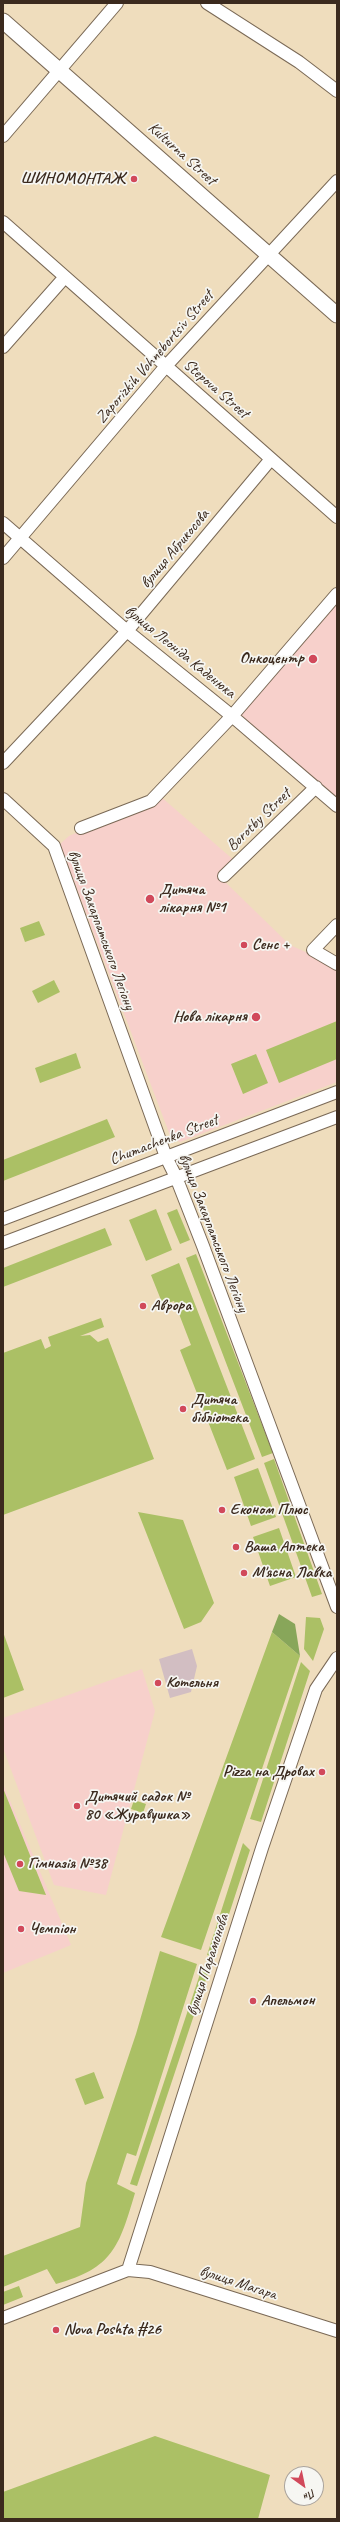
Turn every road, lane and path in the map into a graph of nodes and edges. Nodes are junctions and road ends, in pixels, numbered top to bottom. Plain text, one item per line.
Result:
1 (117, 3) edge
2 (207, 3) edge
3 (3, 21) edge
4 (61, 70) junction
5 (337, 91) edge
6 (3, 136) edge
7 (337, 181) edge
8 (3, 222) edge
9 (268, 254) junction
10 (64, 278) junction
11 (337, 315) edge
12 (3, 347) edge
13 (166, 366) junction
14 (270, 459) junction
15 (337, 517) edge
16 (3, 523) edge
17 (21, 538) junction
18 (3, 558) edge
19 (337, 594) edge
20 (127, 632) junction
21 (232, 716) junction
22 (3, 763) edge
23 (316, 787) junction
24 (3, 799) edge
25 (337, 806) edge
26 (80, 828) dead end
27 (224, 876) dead end
28 (337, 925) edge
29 (337, 964) edge
30 (337, 1092) edge
31 (337, 1117) edge
32 (166, 1157) junction
33 (176, 1176) junction
34 (3, 1219) edge
35 (3, 1243) edge
36 (337, 1607) edge
37 (337, 1658) edge
38 (337, 1669) edge
39 (325, 1673) junction
40 (128, 2270) junction
41 (3, 2318) edge
42 (337, 2331) edge

1 - 4 street
2 - 5 street
3 - 4 main road, Kulturna Street
4 - 6 street
4 - 9 main road, Kulturna Street
7 - 9 street, Zaporizkih Vohnebortsiv Street
8 - 10 street, Stepova Street
9 - 11 main road, Kulturna Street
9 - 13 street, Zaporizkih Vohnebortsiv Street
10 - 12 street
10 - 13 street, Stepova Street
13 - 14 street, Stepova Street
13 - 17 street, Zaporizkih Vohnebortsiv Street
14 - 15 street, Stepova Street
14 - 20 street, вулиця Абрикосова
16 - 17 street, вулиця Леоніда Каденюка
17 - 18 street, Zaporizkih Vohnebortsiv Street
17 - 20 street, вулиця Леоніда Каденюка
19 - 21 street
20 - 21 street, вулиця Леоніда Каденюка
20 - 22 street, вулиця Абрикосова
21 - 23 street, вулиця Леоніда Каденюка
21 - 26 street
23 - 25 street, вулиця Леоніда Каденюка
23 - 27 street, Borotby Street
24 - 32 street, вулиця Закарпатського Легіону
28 - 29 street
30 - 32 street, Chumachenka Street
31 - 33 street
32 - 33 street, вулиця Закарпатського Легіону
32 - 34 street, Chumachenka Street
33 - 35 street
33 - 36 street, вулиця Закарпатського Легіону
37 - 39 street, вулиця Парамонова
38 - 39 street
39 - 40 street, вулиця Парамонова
40 - 41 street
40 - 42 street, вулиця Магара

